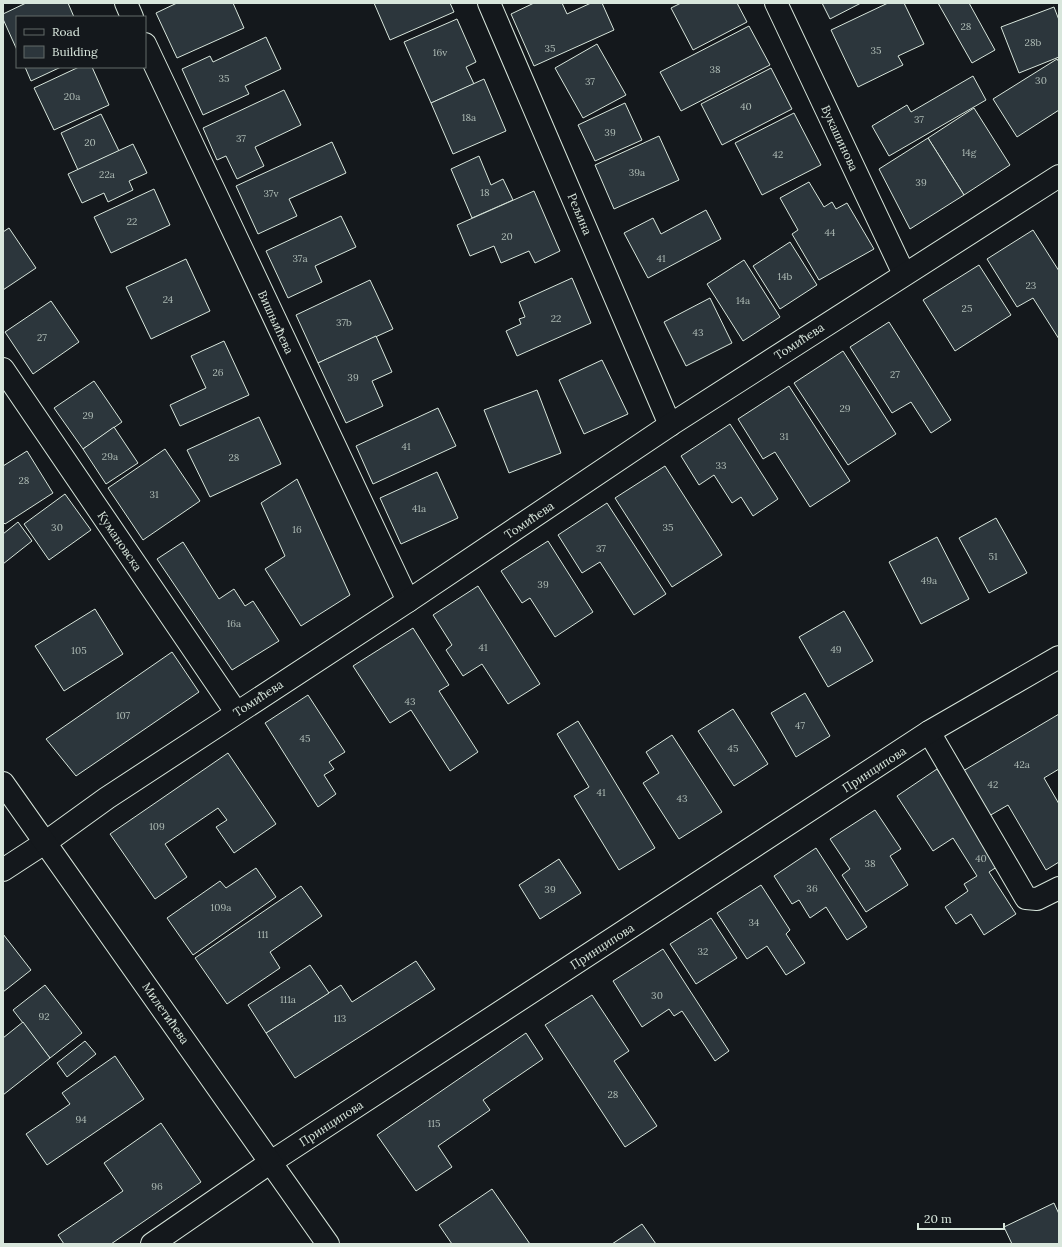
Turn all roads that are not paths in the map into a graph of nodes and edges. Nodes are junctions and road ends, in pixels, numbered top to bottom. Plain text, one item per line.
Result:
1 (126, 3) edge
2 (490, 3) edge
3 (776, 3) edge
4 (132, 16) edge
5 (146, 46) edge
6 (1059, 176) edge
7 (904, 274) junction
8 (3, 369) edge
9 (670, 425) junction
10 (408, 601) junction
11 (1059, 657) edge
12 (236, 712) junction
13 (930, 732) junction
14 (3, 783) edge
15 (46, 842) junction
16 (3, 870) edge
17 (1059, 888) edge
18 (271, 1162) junction
19 (152, 1244) edge
20 (328, 1244) edge

1 - 4 street
2 - 9 street, Рељина
3 - 7 street, Вукашинова
5 - 10 street, Вишњићева
6 - 7 street, Томићева
7 - 9 street, Томићева
8 - 12 street, Кумановска
9 - 10 street, Томићева
10 - 12 street, Томићева
11 - 13 street, Принципова
12 - 15 street, Томићева
13 - 17 street
13 - 18 street, Принципова
14 - 15 street, Милетићева
15 - 16 street, Томићева
15 - 18 street, Милетићева
18 - 19 street, Принципова
18 - 20 street, Милетићева

